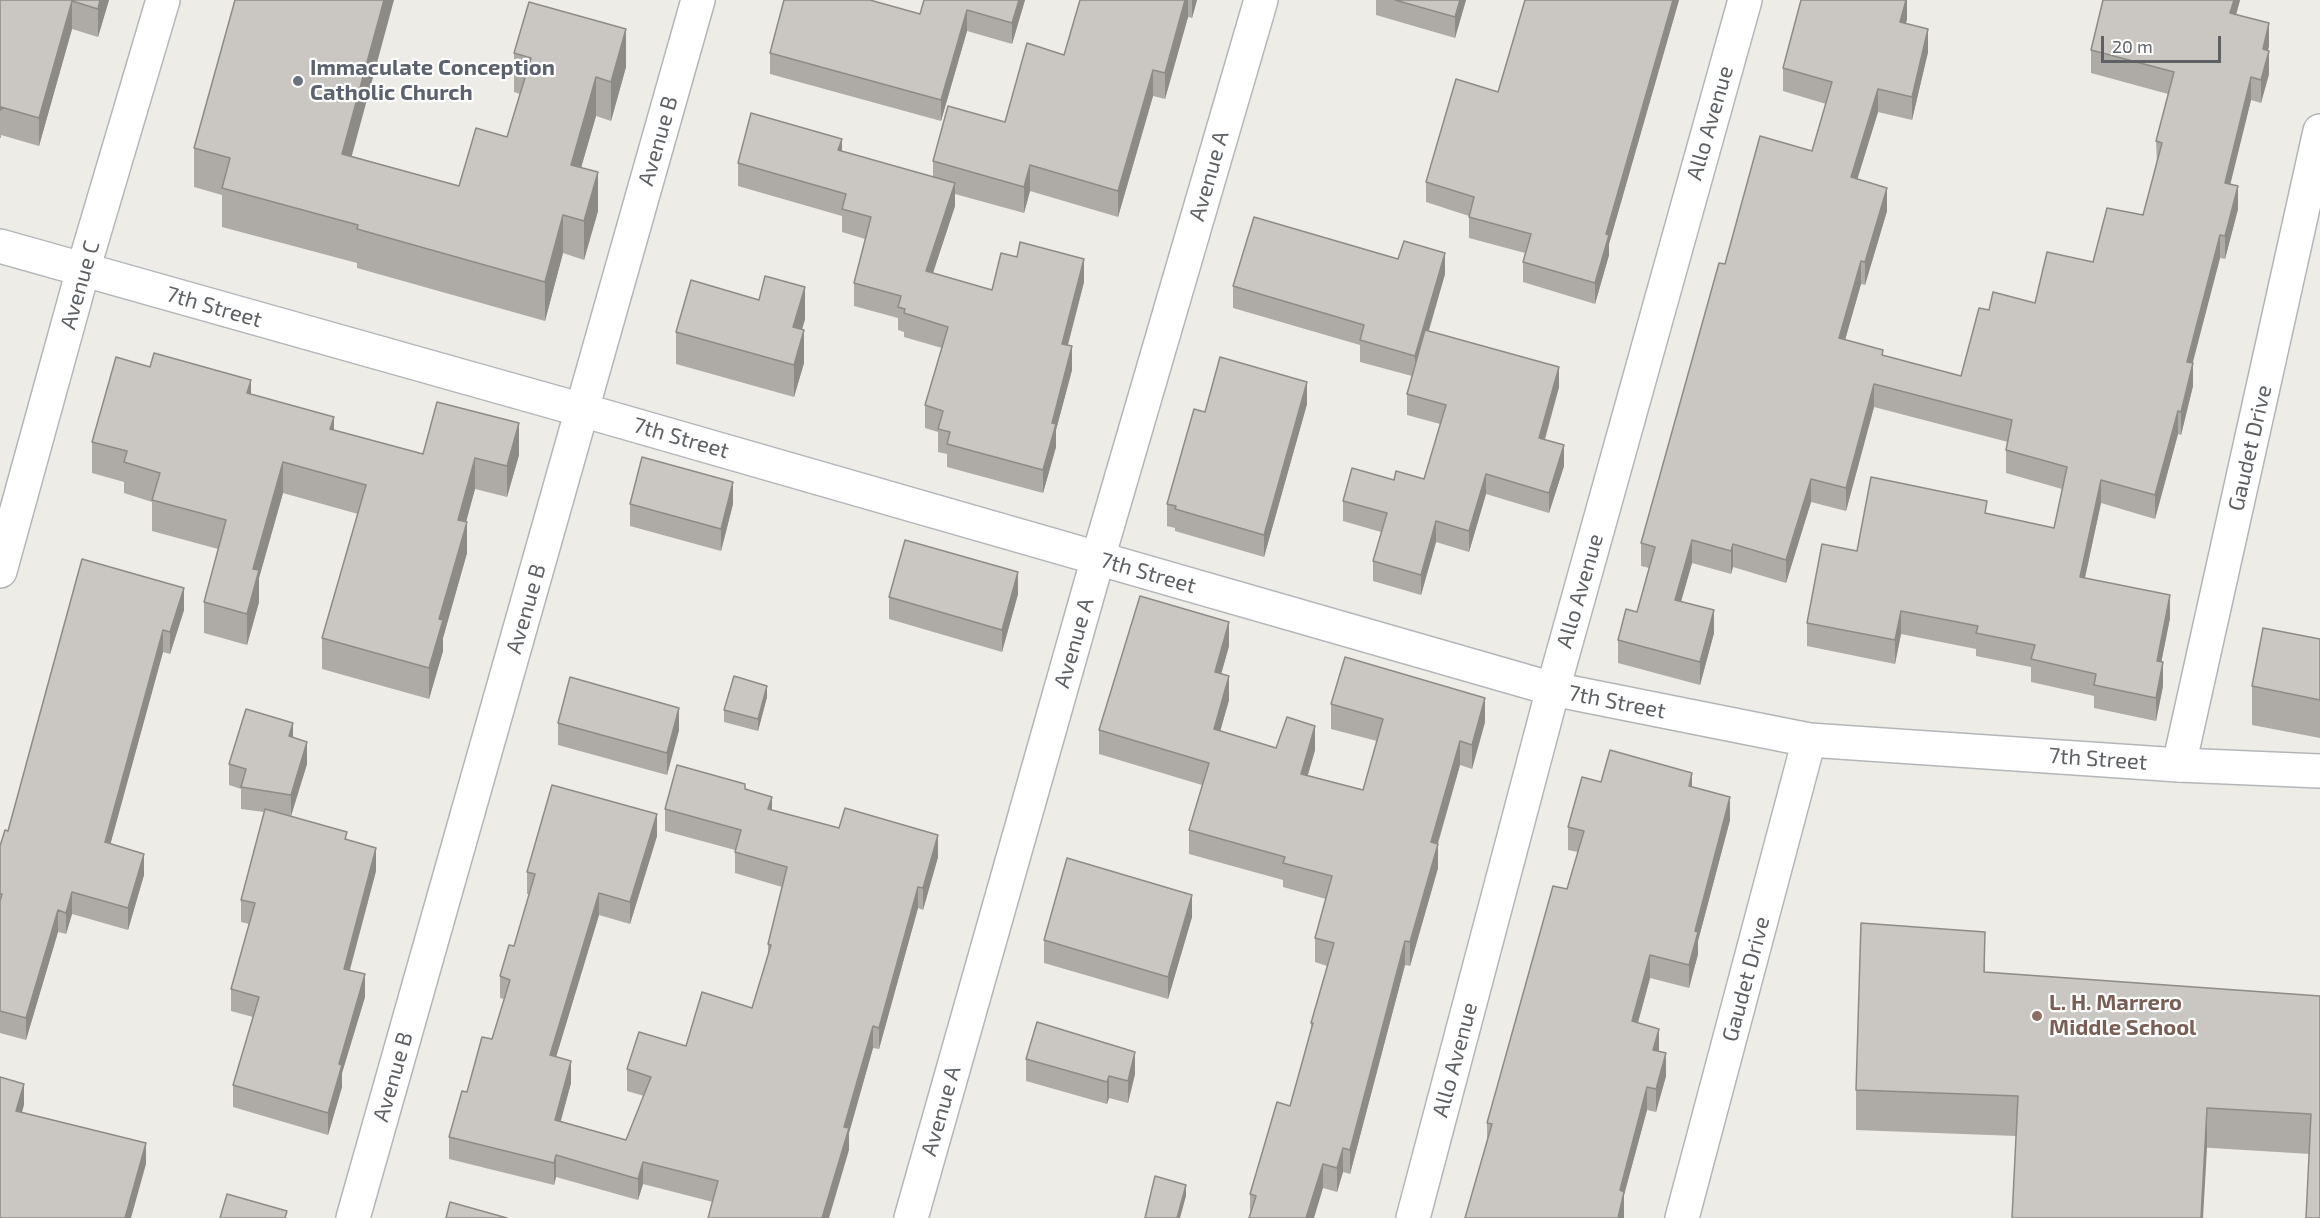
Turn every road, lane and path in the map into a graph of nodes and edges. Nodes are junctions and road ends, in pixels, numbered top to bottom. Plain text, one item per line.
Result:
1 (163, 0) edge
2 (698, 0) edge
3 (1261, 0) edge
4 (1745, 0) edge
5 (2320, 131) edge
6 (0, 246) edge
7 (83, 270) junction
8 (582, 410) junction
9 (1098, 558) junction
10 (0, 572) edge
11 (1552, 689) junction
12 (1809, 740) junction
13 (2179, 765) junction
14 (2320, 771) edge
15 (354, 1218) edge
16 (911, 1218) edge
17 (1413, 1218) edge
18 (1682, 1218) edge

1 - 7 street, Avenue C
2 - 8 street, Avenue B
3 - 9 street, Avenue A
4 - 11 street, Allo Avenue
5 - 13 street, Gaudet Drive
6 - 7 street, 7th Street
7 - 8 street, 7th Street
7 - 10 street, Avenue C
8 - 9 street, 7th Street
8 - 15 street, Avenue B
9 - 11 street, 7th Street
9 - 16 street, Avenue A
11 - 12 street, 7th Street
11 - 17 street, Allo Avenue
12 - 13 street, 7th Street
12 - 18 street, Gaudet Drive
13 - 14 street, 7th Street

